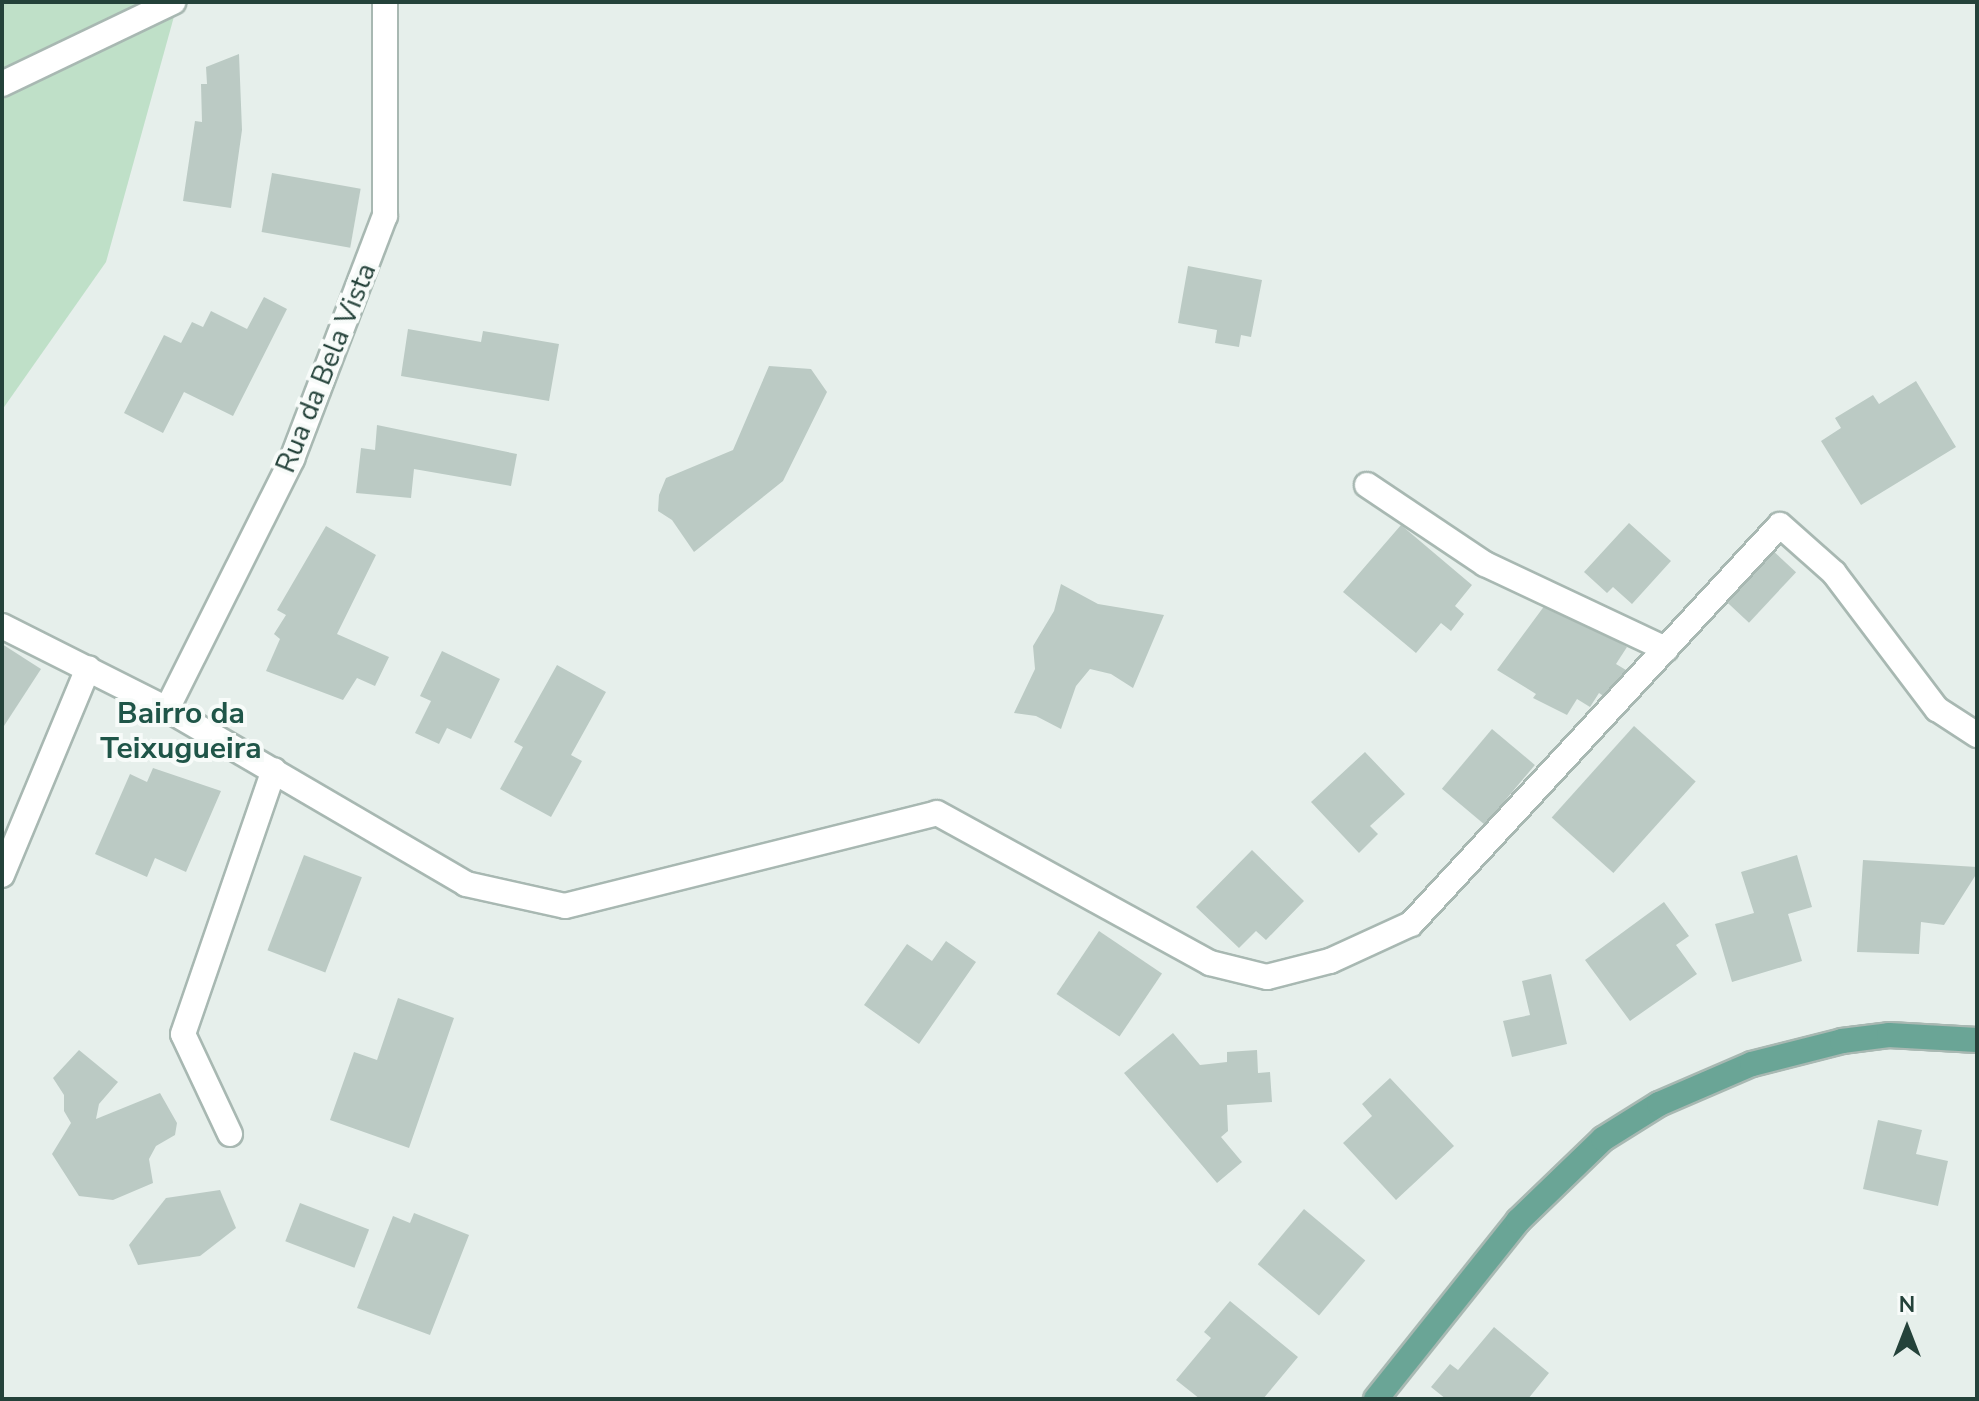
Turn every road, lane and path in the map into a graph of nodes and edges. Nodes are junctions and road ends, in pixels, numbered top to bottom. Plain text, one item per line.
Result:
1 (173, 2) edge
2 (385, 2) edge
3 (2, 84) edge
4 (1367, 485) dead end
5 (2, 626) edge
6 (1666, 649) junction
7 (88, 668) junction
8 (167, 709) junction
9 (1977, 735) edge
10 (274, 770) junction
11 (2, 875) edge
12 (1977, 1040) edge
13 (230, 1134) dead end
14 (1376, 1399) edge

1 - 3 street
2 - 8 street, Rua da Bela Vista
4 - 6 street
5 - 7 street
6 - 9 street
6 - 10 street
7 - 8 street
7 - 11 street
8 - 10 street
10 - 13 street
12 - 14 main road

